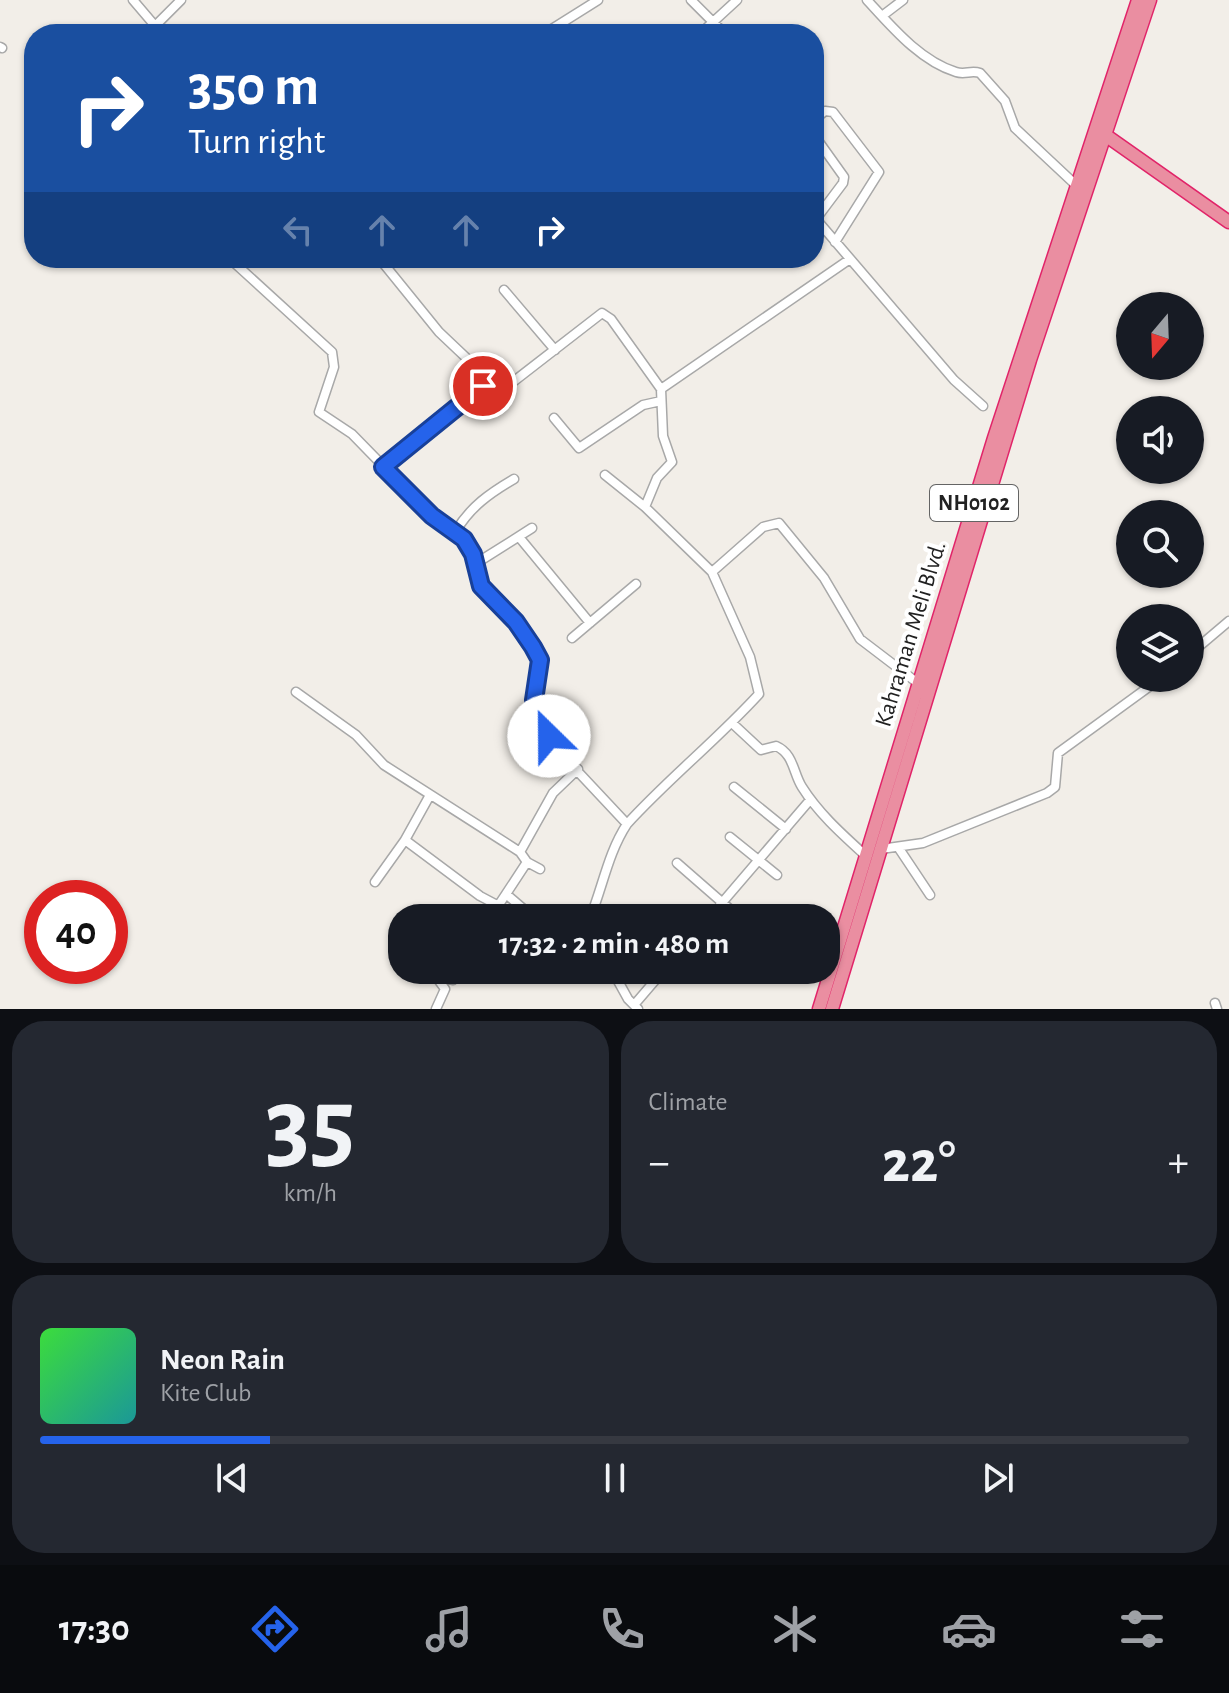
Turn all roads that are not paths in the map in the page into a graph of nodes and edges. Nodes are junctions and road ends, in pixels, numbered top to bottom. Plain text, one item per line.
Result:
1 (133, 0) edge
2 (181, 0) edge
3 (598, 0) edge
4 (691, 0) edge
5 (737, 0) edge
6 (867, 0) edge
7 (903, 0) edge
8 (1147, 1) edge
9 (882, 16) junction
10 (714, 23) joint
11 (155, 24) edge
12 (157, 24) edge
13 (560, 24) edge
14 (824, 112) edge
15 (1103, 133) junction
16 (824, 149) edge
17 (1078, 188) junction
18 (824, 207) edge
19 (1229, 222) edge
20 (824, 229) edge
21 (835, 242) junction
22 (850, 259) junction
23 (240, 268) edge
24 (387, 268) edge
25 (504, 290) dead end
26 (555, 350) junction
27 (483, 386) junction
28 (661, 389) junction
29 (661, 401) junction
30 (983, 406) dead end
31 (554, 418) dead end
32 (383, 467) junction
33 (605, 475) dead end
34 (514, 479) dead end
35 (645, 507) junction
36 (532, 528) dead end
37 (456, 531) junction
38 (519, 537) junction
39 (475, 564) junction
40 (712, 572) junction
41 (636, 584) dead end
42 (1229, 621) edge
43 (590, 623) junction
44 (572, 638) dead end
45 (1204, 642) edge
46 (919, 684) junction
47 (296, 692) dead end
48 (1142, 692) edge
49 (732, 723) junction
50 (578, 769) junction
51 (734, 787) dead end
52 (430, 795) junction
53 (810, 800) junction
54 (627, 824) junction
55 (786, 829) junction
56 (730, 837) dead end
57 (405, 840) junction
58 (898, 847) junction
59 (881, 849) junction
60 (520, 852) junction
61 (866, 856) junction
62 (760, 861) junction
63 (527, 862) junction
64 (677, 863) dead end
65 (540, 869) dead end
66 (777, 875) dead end
67 (375, 882) dead end
68 (506, 894) junction
69 (930, 895) dead end
70 (721, 903) joint
71 (495, 904) edge
72 (498, 904) edge
73 (518, 904) edge
74 (596, 904) edge
75 (441, 984) edge
76 (621, 984) edge
77 (653, 984) edge
78 (636, 1007) edge
79 (436, 1009) edge
80 (819, 1009) edge
81 (832, 1009) edge

1 - 11 street
2 - 12 street
3 - 13 street
4 - 10 street
5 - 10 street
6 - 9 street
7 - 9 street
8 - 15 highway, Kahraman Meli Blvd. / NH0102
9 - 17 street
14 - 21 street
15 - 17 highway, Kahraman Meli Blvd. / NH0102
15 - 19 highway
15 - 59 highway, Kahraman Meli Blvd. / NH0102
16 - 18 street
17 - 46 highway, Kahraman Meli Blvd. / NH0102
20 - 21 street
21 - 22 street
22 - 28 street
22 - 30 street
23 - 32 street
24 - 27 street
25 - 26 street
26 - 27 street
26 - 28 street
27 - 32 street
28 - 29 street
29 - 31 street
29 - 35 street
32 - 37 street
33 - 35 street
34 - 37 street
35 - 40 street
36 - 38 street
37 - 39 street
38 - 39 street
38 - 43 street
39 - 50 street
40 - 46 street
40 - 49 street
41 - 43 street
42 - 45 street
43 - 44 street
46 - 61 highway, Kahraman Meli Blvd. / NH0102
47 - 52 street
48 - 58 street
49 - 53 street
49 - 54 street
50 - 54 street
50 - 60 street
51 - 55 street
52 - 57 street
52 - 60 street
53 - 55 street
53 - 61 street
54 - 74 street
55 - 62 street
56 - 62 street
57 - 67 street
57 - 71 street
58 - 59 street
58 - 69 street
59 - 81 highway, Kahraman Meli Blvd. / NH0102
60 - 63 street
61 - 80 highway, Kahraman Meli Blvd. / NH0102
62 - 66 street
62 - 70 street
63 - 65 street
63 - 68 street
64 - 70 street
68 - 72 street
68 - 73 street
75 - 79 street
76 - 78 street
77 - 78 street

